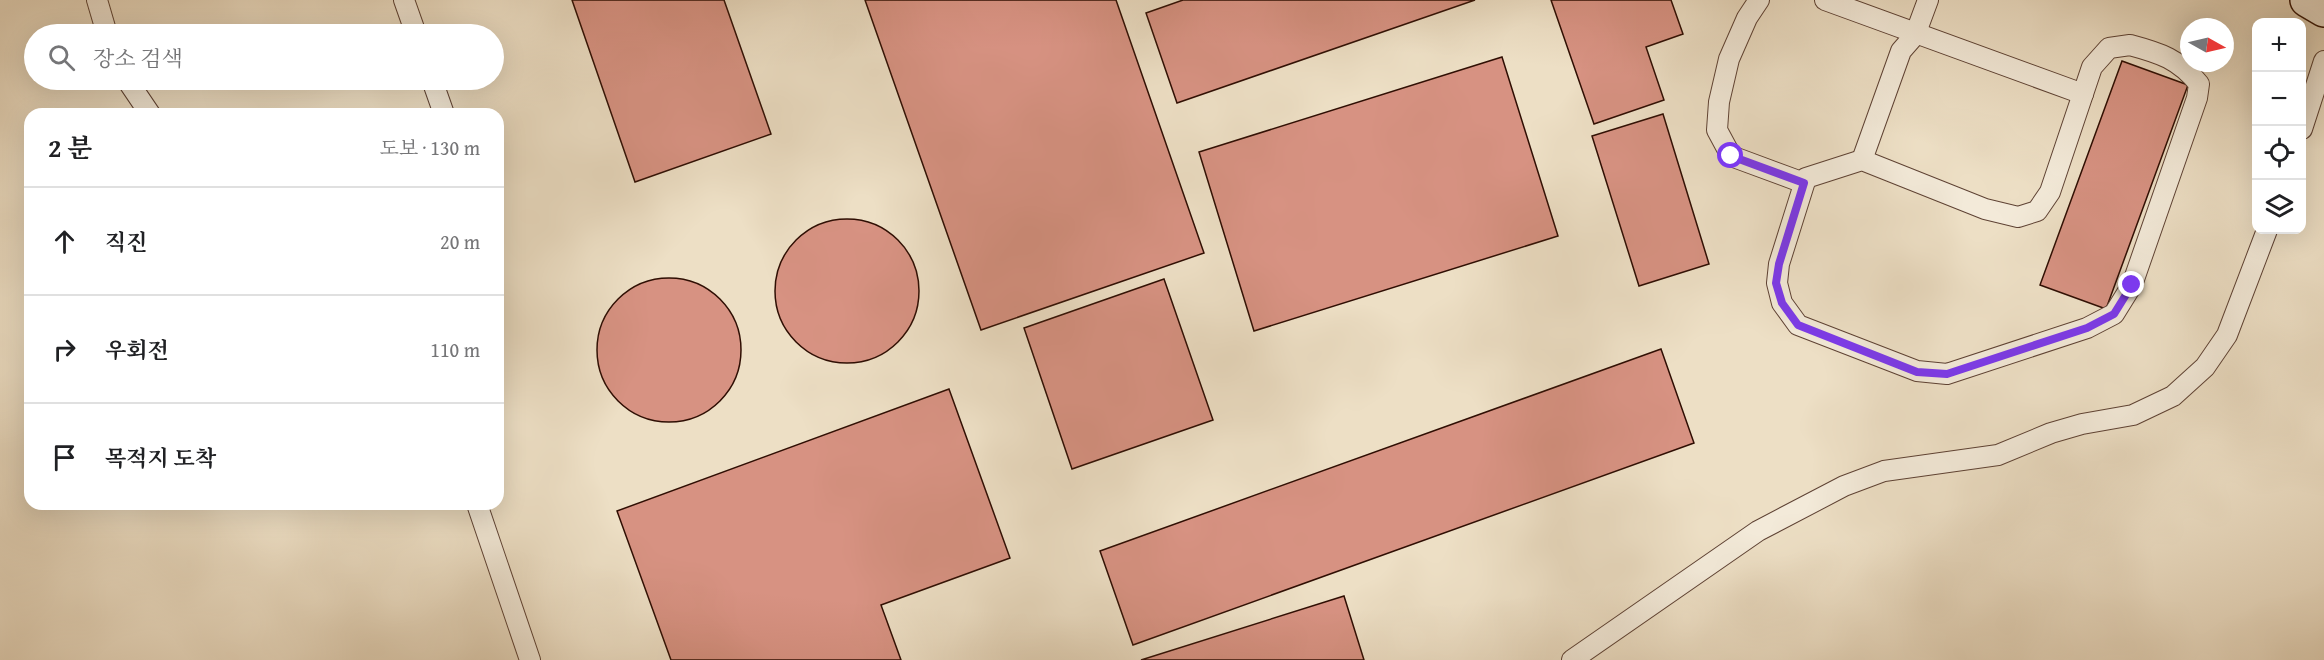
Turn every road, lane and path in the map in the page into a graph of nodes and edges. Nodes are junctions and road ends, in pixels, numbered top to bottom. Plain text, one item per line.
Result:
1 (97, 0) edge
2 (404, 0) edge
3 (1759, 0) edge
4 (1825, 0) edge
5 (1928, 0) edge
6 (2307, 0) edge
7 (2324, 10) edge
8 (104, 24) edge
9 (412, 24) edge
10 (1915, 34) junction
11 (2324, 61) edge
12 (134, 90) edge
13 (436, 90) edge
14 (2083, 94) junction
15 (146, 108) edge
16 (442, 108) edge
17 (2302, 126) edge
18 (1862, 160) junction
19 (1804, 183) junction
20 (2265, 234) edge
21 (479, 510) edge
22 (530, 660) edge
23 (1572, 660) edge

1 - 8 lane
2 - 9 lane
3 - 19 lane
4 - 10 lane
5 - 10 lane
6 - 7 street
10 - 14 lane
10 - 18 lane
11 - 17 lane
12 - 15 lane
13 - 16 lane
14 - 18 lane
14 - 19 lane
18 - 19 lane
20 - 23 lane
21 - 22 lane

